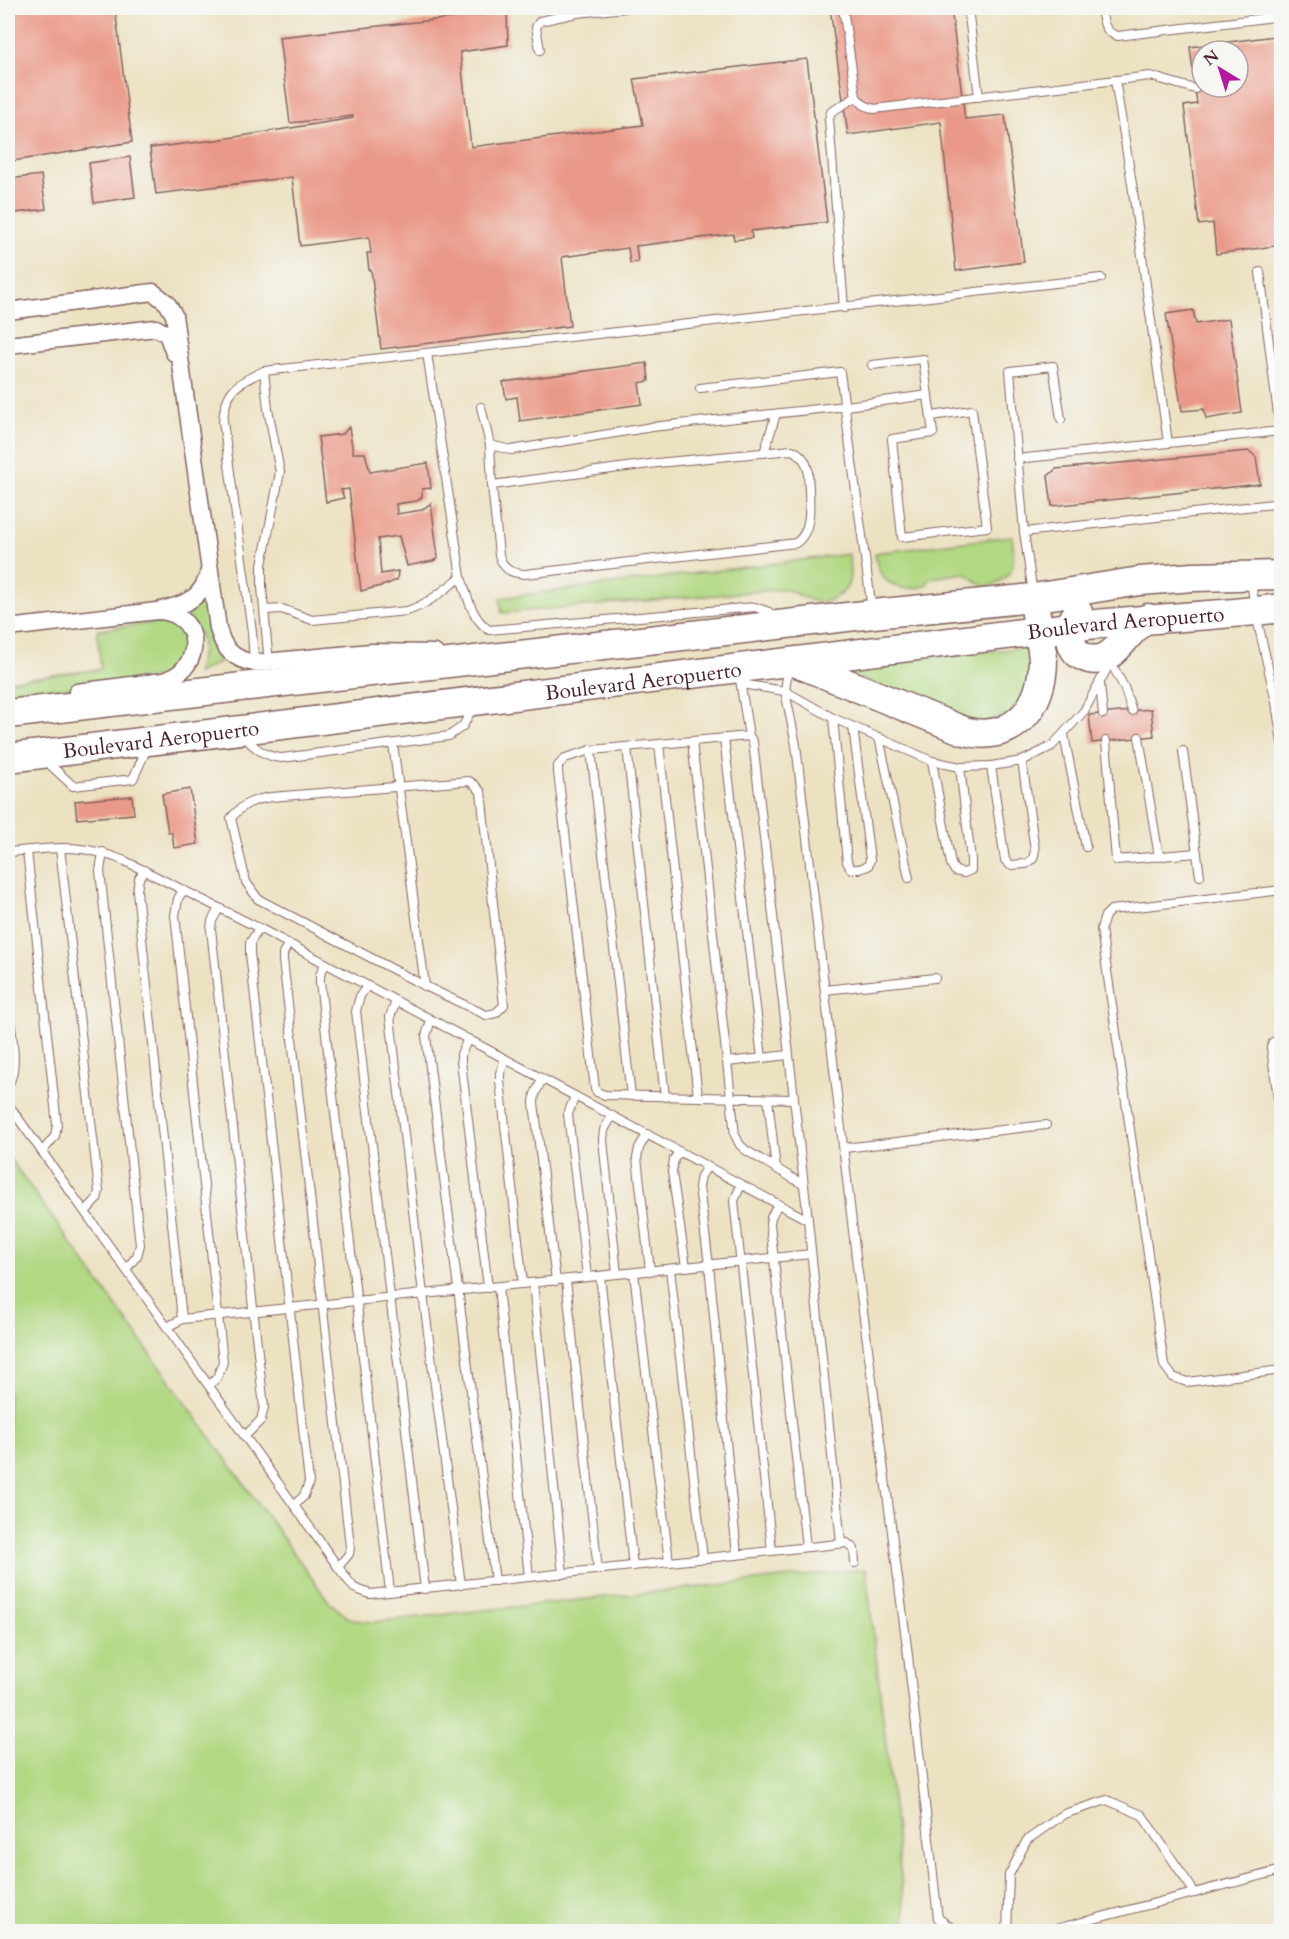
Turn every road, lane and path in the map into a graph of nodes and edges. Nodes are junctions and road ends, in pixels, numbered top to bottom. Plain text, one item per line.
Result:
1 (626, 8) edge
2 (843, 8) edge
3 (968, 8) edge
4 (1101, 8) edge
5 (1281, 16) edge
6 (540, 50) dead end
7 (1115, 80) junction
8 (1190, 88) edge
9 (856, 97) junction
10 (979, 97) junction
11 (1260, 272) dead end
12 (1101, 278) dead end
13 (844, 308) junction
14 (8, 311) edge
15 (8, 345) edge
16 (427, 353) junction
17 (872, 365) dead end
18 (264, 370) junction
19 (183, 382) junction
20 (700, 388) dead end
21 (928, 395) junction
22 (846, 406) junction
23 (481, 407) dead end
24 (776, 414) junction
25 (932, 416) junction
26 (1061, 419) dead end
27 (1280, 431) junction
28 (1168, 443) junction
29 (490, 445) junction
30 (1281, 446) edge
31 (764, 453) junction
32 (1017, 459) junction
33 (492, 484) junction
34 (1281, 503) edge
35 (1024, 532) junction
36 (208, 556) junction
37 (1248, 575) junction
38 (1281, 575) edge
39 (461, 577) junction
40 (1034, 597) junction
41 (1268, 609) edge
42 (265, 610) junction
43 (157, 611) junction
44 (873, 614) junction
45 (1148, 618) junction
46 (777, 625) junction
47 (1070, 627) junction
48 (8, 628) edge
49 (1038, 632) junction
50 (1114, 655) junction
51 (790, 672) junction
52 (262, 674) junction
53 (740, 677) junction
54 (1100, 684) junction
55 (476, 701) junction
56 (1131, 711) dead end
57 (8, 713) edge
58 (1103, 714) dead end
59 (833, 718) junction
60 (853, 727) junction
61 (236, 730) junction
62 (1064, 735) junction
63 (749, 736) junction
64 (879, 737) junction
65 (1139, 737) dead end
66 (724, 738) junction
67 (692, 741) junction
68 (1106, 741) dead end
69 (1281, 743) edge
70 (393, 744) junction
71 (659, 744) junction
72 (627, 747) junction
73 (591, 750) junction
74 (1183, 751) dead end
75 (8, 758) edge
76 (932, 761) junction
77 (1022, 761) junction
78 (991, 766) junction
79 (960, 767) junction
80 (398, 786) junction
81 (1086, 847) dead end
82 (60, 848) junction
83 (27, 851) junction
84 (8, 852) edge
85 (103, 852) junction
86 (1196, 854) junction
87 (1159, 857) junction
88 (144, 870) junction
89 (1200, 876) dead end
90 (909, 878) dead end
91 (183, 890) junction
92 (1281, 890) edge
93 (219, 908) junction
94 (259, 928) junction
95 (288, 944) junction
96 (325, 964) junction
97 (936, 978) dead end
98 (367, 986) junction
99 (425, 986) junction
100 (825, 990) junction
101 (396, 1001) junction
102 (8, 1004) edge
103 (431, 1020) junction
104 (468, 1040) junction
105 (1281, 1040) edge
106 (788, 1054) junction
107 (762, 1058) junction
108 (505, 1060) junction
109 (728, 1062) junction
110 (542, 1079) junction
111 (8, 1085) edge
112 (575, 1096) junction
113 (631, 1096) junction
114 (664, 1096) junction
115 (698, 1097) junction
116 (732, 1098) junction
117 (768, 1099) junction
118 (793, 1099) junction
119 (8, 1104) edge
120 (612, 1116) junction
121 (1046, 1125) dead end
122 (1281, 1126) edge
123 (647, 1134) junction
124 (844, 1148) junction
125 (42, 1152) junction
126 (679, 1152) junction
127 (707, 1167) junction
128 (776, 1169) junction
129 (741, 1185) junction
130 (804, 1185) junction
131 (778, 1204) junction
132 (85, 1212) junction
133 (808, 1220) junction
134 (811, 1254) junction
135 (774, 1258) junction
136 (741, 1262) junction
137 (709, 1265) junction
138 (686, 1267) junction
139 (126, 1269) junction
140 (670, 1269) junction
141 (650, 1271) junction
142 (634, 1272) junction
143 (617, 1274) junction
144 (600, 1276) junction
145 (587, 1277) junction
146 (566, 1280) junction
147 (556, 1281) junction
148 (533, 1283) junction
149 (522, 1284) junction
150 (498, 1287) junction
151 (488, 1288) junction
152 (457, 1291) junction
153 (423, 1294) junction
154 (389, 1298) junction
155 (356, 1301) junction
156 (324, 1305) junction
157 (289, 1308) junction
158 (254, 1312) junction
159 (219, 1316) junction
160 (182, 1319) junction
161 (167, 1327) junction
162 (1281, 1370) edge
163 (209, 1385) junction
164 (245, 1436) junction
165 (294, 1505) junction
166 (841, 1543) junction
167 (806, 1547) junction
168 (772, 1551) junction
169 (737, 1555) junction
170 (703, 1559) junction
171 (669, 1562) junction
172 (855, 1563) dead end
173 (633, 1566) junction
174 (338, 1567) junction
175 (598, 1570) junction
176 (563, 1574) junction
177 (529, 1577) junction
178 (495, 1581) junction
179 (461, 1585) junction
180 (425, 1588) junction
181 (390, 1592) junction
182 (1281, 1870) edge
183 (1195, 1893) junction
184 (957, 1932) edge
185 (1007, 1932) edge
186 (1044, 1932) edge

1 - 6 lane
2 - 9 lane
3 - 10 lane
4 - 5 lane
7 - 8 lane
7 - 10 lane
7 - 28 lane
9 - 10 lane
9 - 13 lane
11 - 27 lane
12 - 13 lane
13 - 16 lane
14 - 19 street
15 - 19 street
16 - 18 lane
16 - 39 lane
17 - 21 lane
18 - 42 lane
18 - 52 lane
19 - 36 street
20 - 22 lane
21 - 22 lane
21 - 25 lane
22 - 24 lane
22 - 44 lane
23 - 29 lane
24 - 29 lane
24 - 31 lane
25 - 25 lane
26 - 32 lane
27 - 28 lane
27 - 30 lane
28 - 32 lane
29 - 33 lane
31 - 33 lane
31 - 33 lane
32 - 35 lane
34 - 35 lane
35 - 40 lane
36 - 43 street
36 - 52 street
37 - 38 highway, Boulevard Aeropuerto
37 - 40 highway, Boulevard Aeropuerto
37 - 41 lane
37 - 47 highway
39 - 42 lane
39 - 46 lane
40 - 44 highway, Boulevard Aeropuerto
40 - 49 highway
41 - 45 highway, Boulevard Aeropuerto
41 - 69 lane
42 - 52 lane
43 - 48 street
43 - 57 street
44 - 46 highway, Boulevard Aeropuerto
45 - 47 highway, Boulevard Aeropuerto
45 - 50 highway
46 - 52 highway, Boulevard Aeropuerto
47 - 49 highway, Boulevard Aeropuerto
47 - 50 highway
49 - 51 highway, Boulevard Aeropuerto
49 - 51 highway
50 - 54 lane
50 - 56 lane
51 - 53 highway, Boulevard Aeropuerto
51 - 59 lane
51 - 100 lane
52 - 57 highway, Boulevard Aeropuerto
53 - 55 highway, Boulevard Aeropuerto
53 - 63 lane
54 - 58 lane
54 - 62 lane
55 - 61 highway, Boulevard Aeropuerto
55 - 70 lane
59 - 60 lane
59 - 60 lane
60 - 64 lane
61 - 70 lane
61 - 75 highway, Boulevard Aeropuerto
62 - 77 lane
62 - 81 lane
63 - 66 lane
63 - 106 lane
64 - 76 lane
64 - 90 lane
65 - 87 lane
66 - 67 lane
66 - 107 lane
67 - 71 lane
67 - 109 lane
68 - 87 lane
70 - 80 lane
71 - 72 lane
71 - 115 lane
72 - 73 lane
72 - 114 lane
73 - 113 lane
73 - 113 lane
74 - 86 lane
76 - 79 lane
76 - 79 lane
77 - 78 lane
77 - 78 lane
78 - 79 lane
80 - 99 lane
80 - 99 lane
80 - 99 lane
82 - 83 lane
82 - 85 lane
82 - 132 lane
83 - 84 lane
83 - 125 lane
85 - 88 lane
85 - 139 lane
86 - 87 lane
86 - 89 lane
88 - 91 lane
88 - 160 lane
91 - 93 lane
91 - 159 lane
92 - 162 lane
93 - 94 lane
93 - 158 lane
94 - 95 lane
94 - 157 lane
95 - 96 lane
95 - 156 lane
96 - 98 lane
96 - 155 lane
97 - 100 lane
98 - 101 lane
98 - 154 lane
100 - 124 lane
101 - 103 lane
101 - 153 lane
102 - 111 lane
103 - 104 lane
103 - 152 lane
104 - 108 lane
104 - 151 lane
105 - 122 lane
106 - 107 lane
106 - 118 lane
107 - 109 lane
108 - 110 lane
108 - 149 lane
109 - 116 lane
110 - 112 lane
110 - 147 lane
112 - 120 lane
112 - 145 lane
113 - 114 lane
114 - 115 lane
115 - 116 lane
116 - 117 lane
116 - 128 lane
117 - 118 lane
117 - 128 lane
118 - 130 lane
119 - 125 lane
120 - 123 lane
120 - 143 lane
121 - 124 lane
123 - 126 lane
123 - 141 lane
124 - 184 lane
125 - 132 lane
126 - 127 lane
126 - 138 lane
127 - 129 lane
127 - 137 lane
128 - 130 lane
129 - 131 lane
129 - 136 lane
130 - 133 lane
131 - 133 lane
131 - 135 lane
132 - 139 lane
133 - 134 lane
134 - 135 lane
134 - 166 lane
135 - 136 lane
135 - 167 lane
136 - 137 lane
136 - 168 lane
137 - 138 lane
137 - 169 lane
138 - 140 lane
139 - 161 lane
140 - 141 lane
140 - 170 lane
141 - 142 lane
142 - 143 lane
142 - 171 lane
143 - 144 lane
144 - 145 lane
144 - 173 lane
145 - 146 lane
146 - 147 lane
146 - 175 lane
147 - 148 lane
148 - 149 lane
148 - 176 lane
149 - 150 lane
150 - 151 lane
150 - 177 lane
151 - 152 lane
152 - 153 lane
152 - 178 lane
153 - 154 lane
153 - 179 lane
154 - 155 lane
154 - 180 lane
155 - 156 lane
155 - 181 lane
156 - 157 lane
156 - 174 lane
157 - 158 lane
157 - 165 lane
158 - 159 lane
158 - 164 lane
159 - 160 lane
159 - 163 lane
160 - 161 lane
161 - 163 lane
163 - 164 lane
164 - 165 lane
165 - 174 lane
166 - 167 lane
166 - 172 lane
167 - 168 lane
168 - 169 lane
169 - 170 lane
170 - 171 lane
171 - 173 lane
173 - 175 lane
174 - 181 lane
175 - 176 lane
176 - 177 lane
177 - 178 lane
178 - 179 lane
179 - 180 lane
180 - 181 lane
182 - 183 lane
183 - 185 lane
183 - 186 lane

